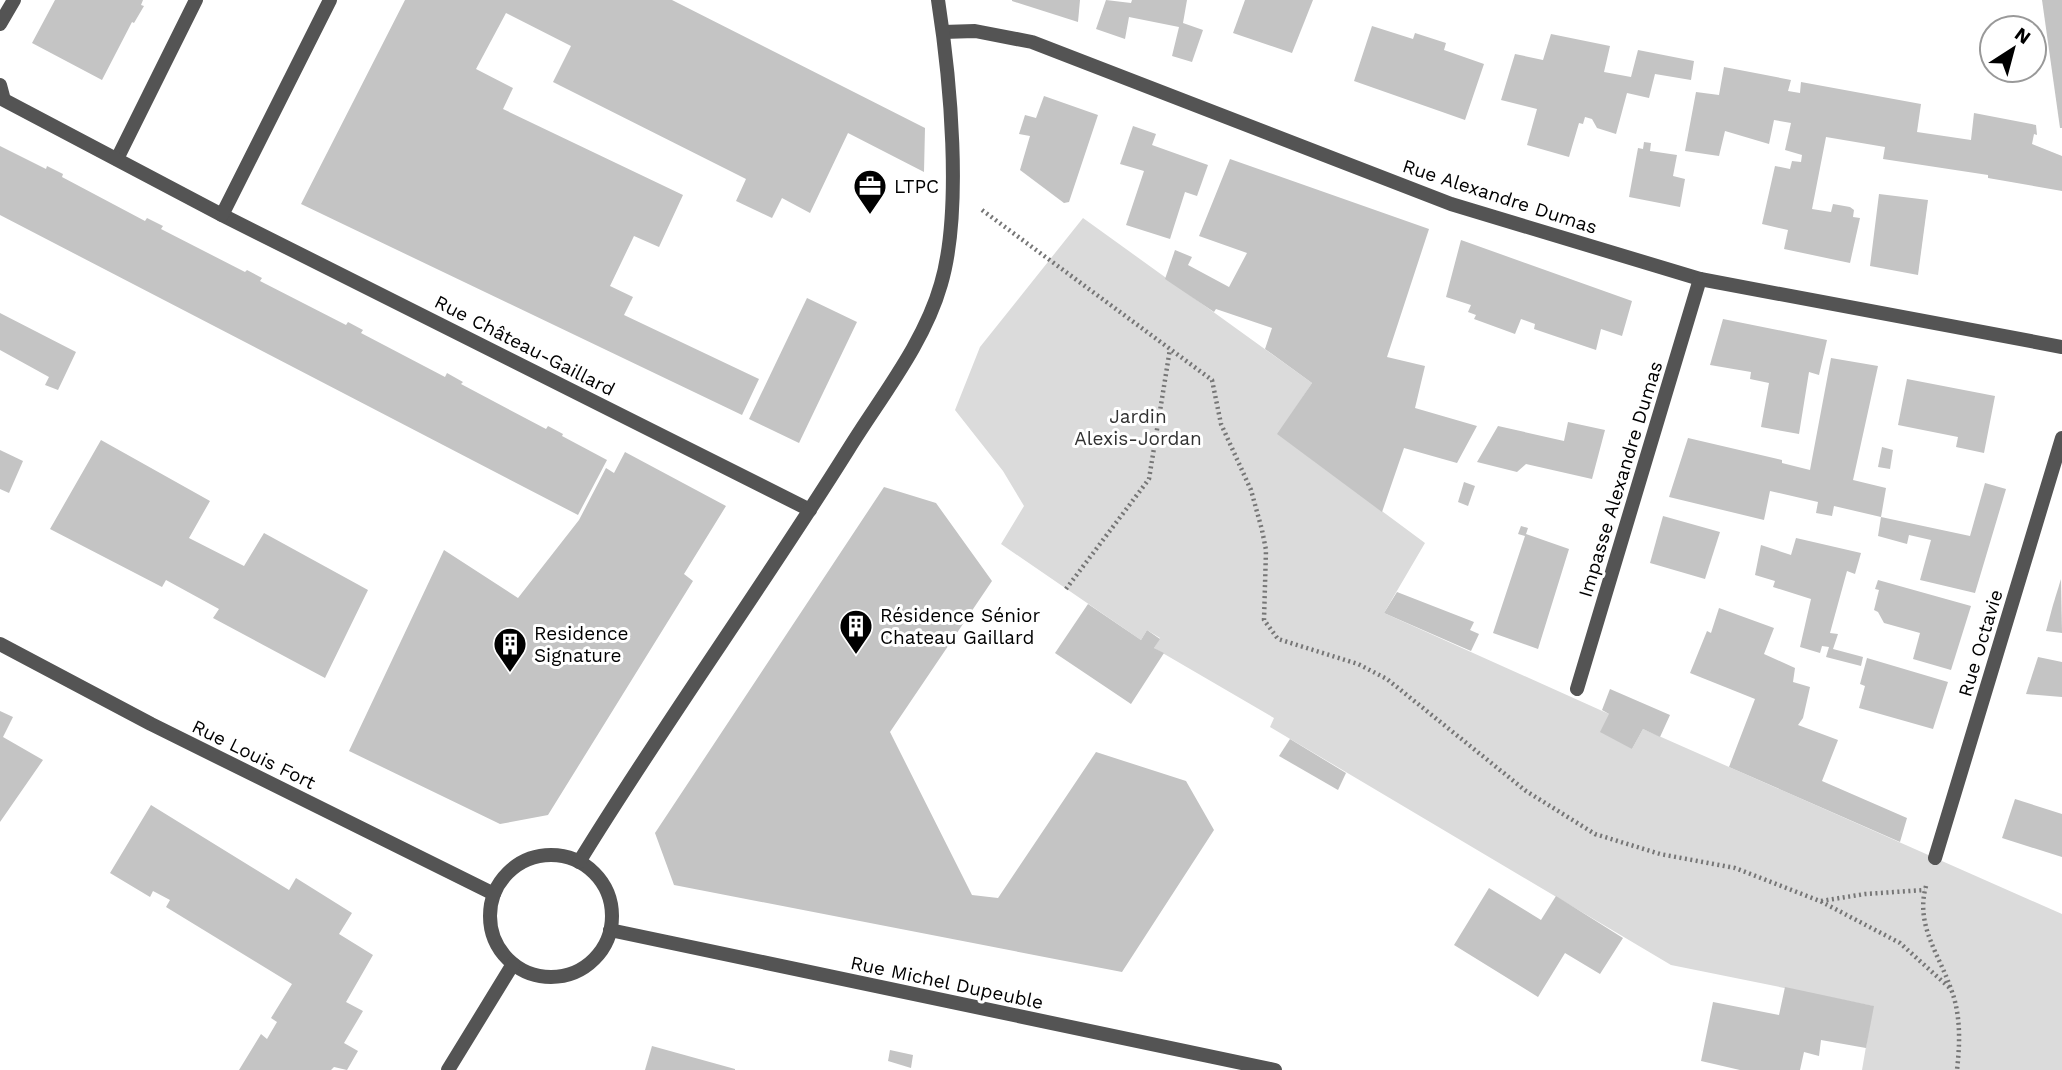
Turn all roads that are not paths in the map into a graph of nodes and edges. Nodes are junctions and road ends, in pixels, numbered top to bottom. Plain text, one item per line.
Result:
1 (14, 0) edge
2 (196, 0) edge
3 (330, 0) edge
4 (938, 0) edge
5 (0, 24) edge
6 (943, 32) junction
7 (0, 85) edge
8 (117, 159) junction
9 (222, 215) junction
10 (1700, 279) junction
11 (2062, 347) edge
12 (2062, 438) edge
13 (810, 510) junction
14 (0, 644) edge
15 (1577, 689) dead end
16 (1936, 858) road end
17 (579, 862) junction
18 (494, 894) junction
19 (610, 930) junction
20 (513, 964) junction
21 (447, 1070) edge
22 (1275, 1070) edge

1 - 5 street
2 - 8 street
3 - 9 street
4 - 6 street
6 - 10 street, Rue Alexandre Dumas
6 - 13 street
7 - 8 street, Rue Château-Gaillard
8 - 9 street, Rue Château-Gaillard
9 - 13 street, Rue Château-Gaillard
10 - 11 street, Rue Alexandre Dumas
10 - 15 street, Impasse Alexandre Dumas
12 - 16 street, Rue Octavie
13 - 17 street
14 - 18 street, Rue Louis Fort
17 - 18 street
17 - 19 street
18 - 20 street
19 - 20 street
19 - 22 street, Rue Michel Dupeuble
20 - 21 street

